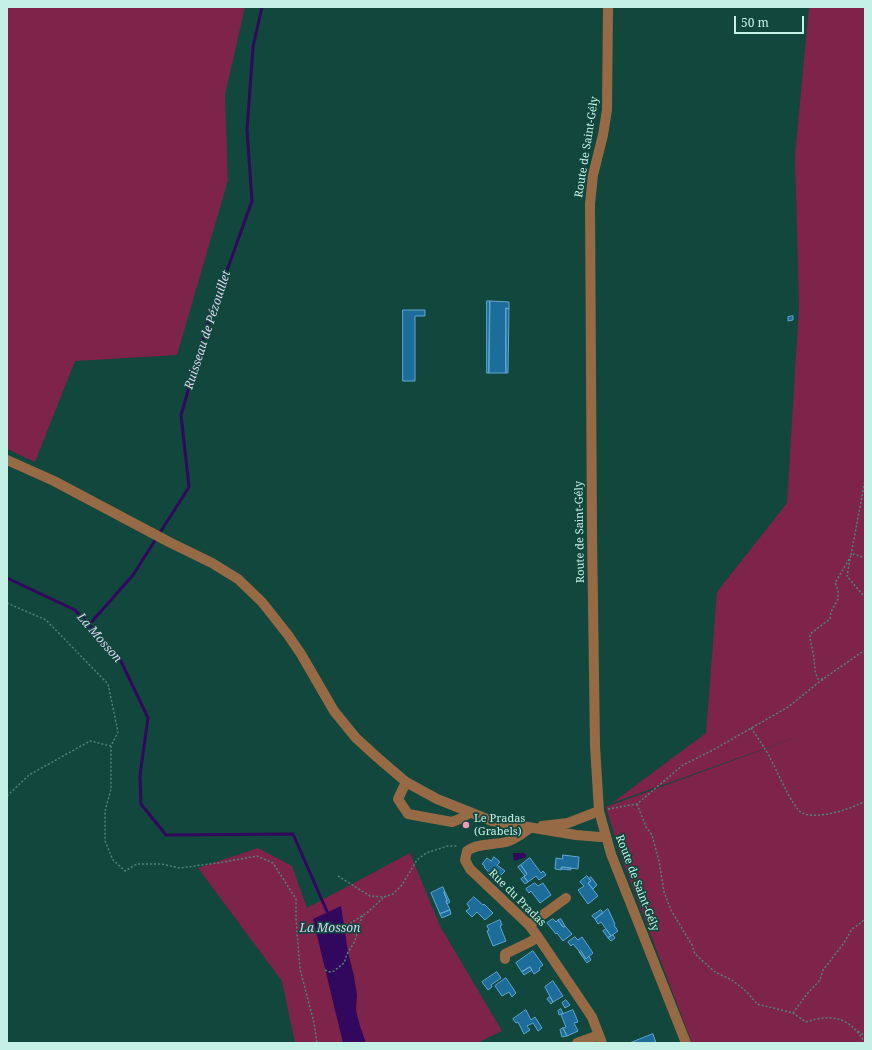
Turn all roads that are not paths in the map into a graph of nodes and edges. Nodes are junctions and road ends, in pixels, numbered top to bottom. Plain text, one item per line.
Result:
1 (608, 7) edge
2 (7, 460) edge
3 (406, 782) junction
4 (599, 811) junction
5 (469, 813) junction
6 (530, 828) junction
7 (606, 835) junction
8 (566, 898) dead end
9 (529, 925) junction
10 (538, 936) junction
11 (506, 959) dead end
12 (600, 1039) edge
13 (577, 1043) edge
14 (686, 1043) edge

1 - 4 street, Route de Saint-Gély
2 - 3 street
3 - 5 street
3 - 5 street
4 - 6 street
4 - 7 street, Route de Saint-Gély
5 - 6 street
6 - 7 street
6 - 9 street, Rue du Pradas
7 - 14 street, Route de Saint-Gély
8 - 9 street
9 - 10 street, Rue du Pradas
10 - 11 street
10 - 12 street, Rue du Pradas
12 - 13 street

